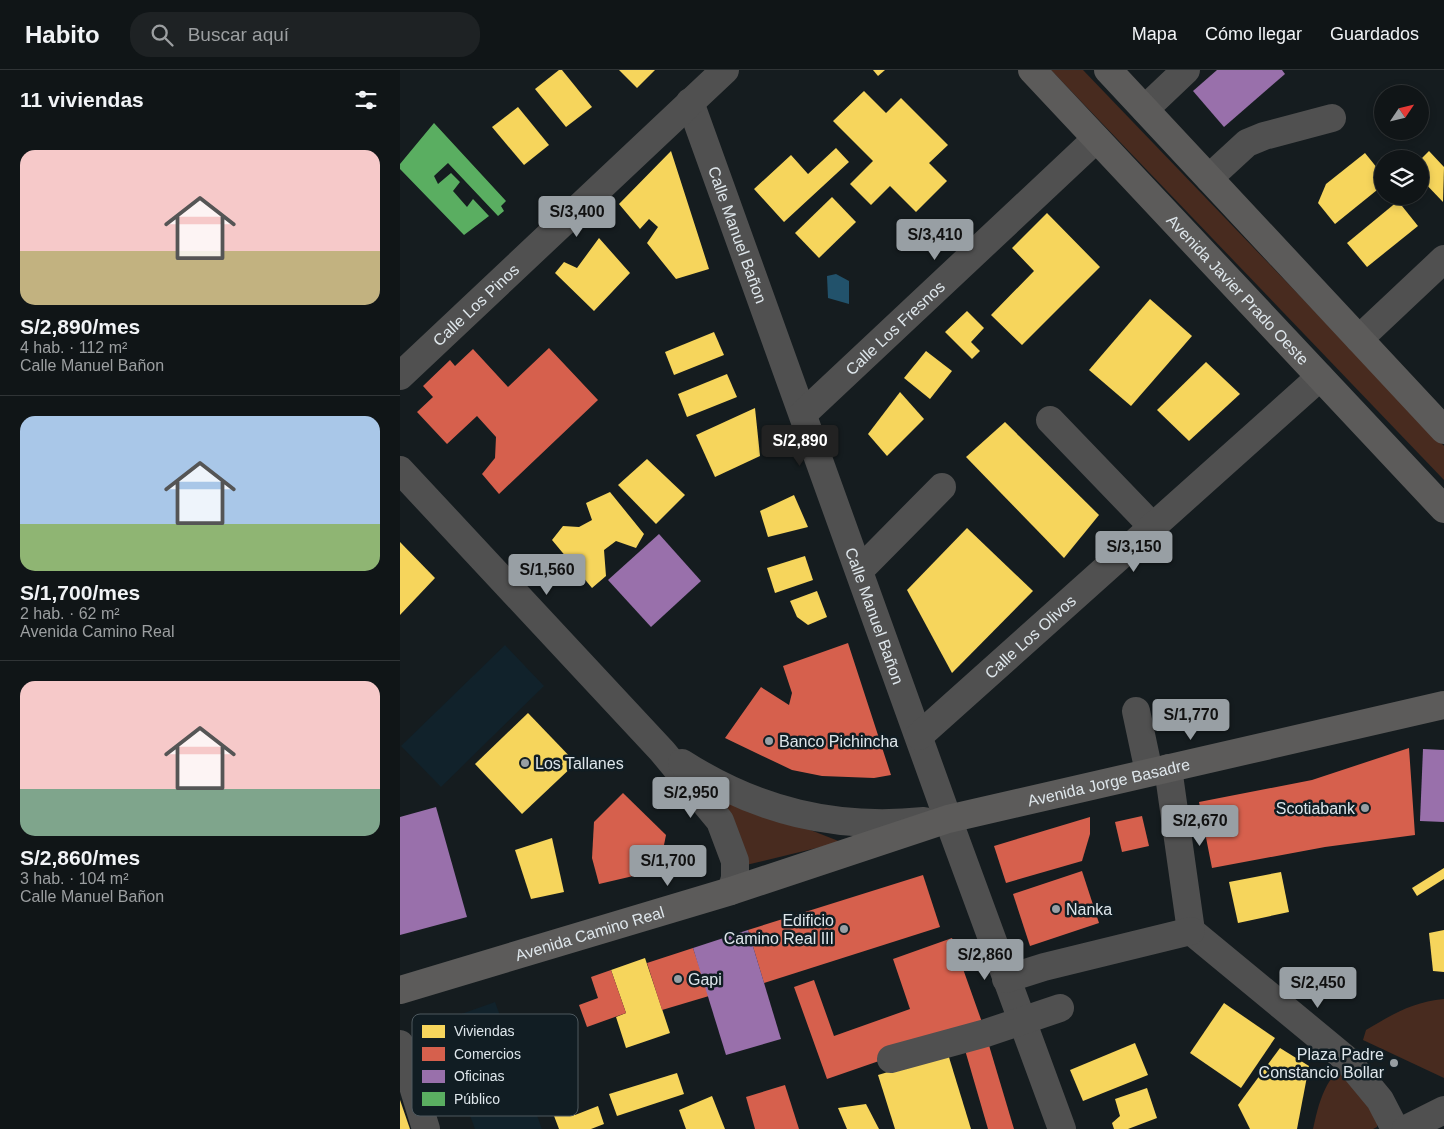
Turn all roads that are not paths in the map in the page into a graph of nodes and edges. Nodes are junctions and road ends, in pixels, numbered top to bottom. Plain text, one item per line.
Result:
1 (725, 70) edge
2 (1032, 70) edge
3 (1108, 70) edge
4 (1186, 70) edge
5 (690, 102) junction
6 (1145, 109) junction
7 (1332, 118) dead end
8 (1096, 139) junction
9 (1208, 178) junction
10 (1444, 259) edge
11 (1358, 338) junction
12 (400, 376) edge
13 (1320, 377) junction
14 (803, 414) junction
15 (1050, 420) dead end
16 (1444, 430) edge
17 (400, 470) edge
18 (942, 487) dead end
19 (1444, 509) edge
20 (1153, 527) junction
21 (860, 570) junction
22 (1444, 705) edge
23 (1136, 711) dead end
24 (919, 736) junction
25 (662, 750) junction
26 (1158, 770) junction
27 (948, 819) junction
28 (730, 891) junction
29 (1191, 931) junction
30 (1006, 979) junction
31 (400, 990) edge
32 (1060, 1008) dead end
33 (1021, 1021) junction
34 (400, 1044) edge
35 (891, 1059) dead end
36 (412, 1083) edge
37 (1444, 1110) edge
38 (422, 1116) edge
39 (426, 1129) edge
40 (1062, 1129) edge
41 (1395, 1129) edge
42 (1406, 1129) edge

1 - 5 street, Calle Los Pinos
2 - 8 main road, Avenida Javier Prado Oeste
3 - 6 main road
4 - 6 street
5 - 12 street, Calle Los Pinos
5 - 14 street, Calle Manuel Bañon
6 - 9 main road
7 - 9 street
8 - 13 main road, Avenida Javier Prado Oeste
8 - 14 street, Calle Los Fresnos
9 - 11 main road
10 - 11 street
11 - 16 main road
13 - 19 main road, Avenida Javier Prado Oeste
13 - 20 street, Calle Los Olivos
14 - 21 street, Calle Manuel Bañon
15 - 20 street
17 - 25 street
18 - 21 street
20 - 24 street, Calle Los Olivos
21 - 24 street, Calle Manuel Bañon
22 - 26 main road, Avenida Jorge Basadre
23 - 26 street
24 - 27 street, Calle Manuel Bañon
25 - 27 street
25 - 28 street
26 - 27 main road, Avenida Jorge Basadre
26 - 29 street
27 - 28 main road, Avenida Camino Real
27 - 30 street, Calle Manuel Bañon
28 - 31 main road, Avenida Camino Real
29 - 30 street
29 - 41 street
30 - 33 street, Calle Manuel Bañon
32 - 33 street
33 - 35 street
33 - 40 street, Calle Manuel Bañon
34 - 36 street
37 - 42 street
38 - 39 street

